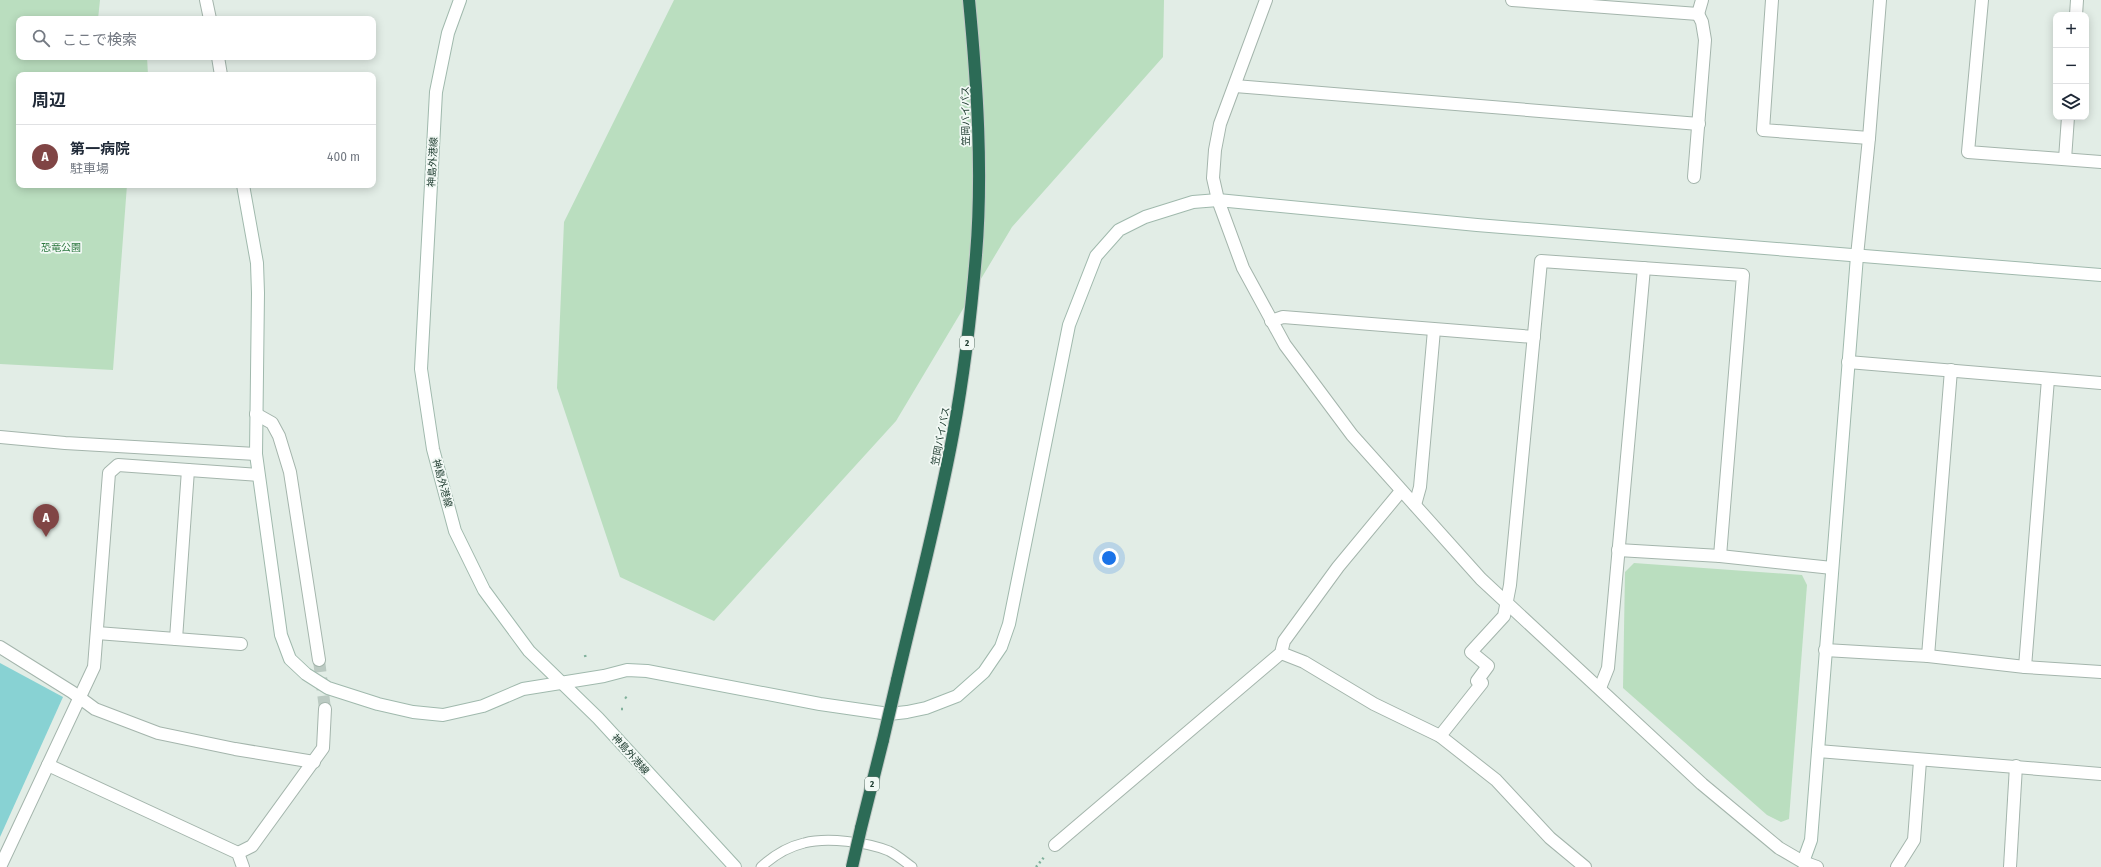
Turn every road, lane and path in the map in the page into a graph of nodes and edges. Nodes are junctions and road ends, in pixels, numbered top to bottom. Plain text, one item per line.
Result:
1 (206, 0) edge
2 (460, 0) edge
3 (969, 0) edge
4 (1266, 0) edge
5 (1512, 0) edge
6 (1702, 0) edge
7 (1772, 0) edge
8 (1880, 0) edge
9 (1982, 0) edge
10 (2077, 0) edge
11 (2076, 12) edge
12 (1698, 14) junction
13 (209, 16) edge
14 (218, 60) edge
15 (220, 72) edge
16 (1235, 86) junction
17 (2068, 120) edge
18 (1699, 124) junction
19 (1869, 138) junction
20 (2065, 159) junction
21 (2101, 162) edge
22 (1694, 177) dead end
23 (244, 188) edge
24 (1218, 200) junction
25 (1857, 256) junction
26 (1644, 268) junction
27 (2101, 275) edge
28 (1271, 321) junction
29 (1434, 330) junction
30 (1534, 337) junction
31 (1848, 362) junction
32 (1951, 370) junction
33 (2048, 379) junction
34 (2101, 383) edge
35 (256, 414) junction
36 (0, 437) edge
37 (256, 454) junction
38 (188, 470) junction
39 (258, 475) junction
40 (1401, 491) junction
41 (1415, 505) junction
42 (1618, 550) junction
43 (1720, 556) junction
44 (1832, 568) junction
45 (1507, 603) junction
46 (97, 633) junction
47 (176, 639) junction
48 (241, 644) dead end
49 (0, 647) edge
50 (1825, 650) junction
51 (1281, 654) junction
52 (585, 655) dead end
53 (1928, 656) junction
54 (320, 660) tunnel mouth
55 (586, 660) dead end
56 (2024, 667) junction
57 (2101, 672) edge
58 (564, 684) junction
59 (1600, 688) junction
60 (625, 697) dead end
61 (80, 698) junction
62 (629, 700) dead end
63 (325, 709) tunnel mouth
64 (621, 709) dead end
65 (626, 709) dead end
66 (1440, 736) junction
67 (1818, 751) junction
68 (1920, 761) junction
69 (314, 762) junction
70 (48, 765) junction
71 (2016, 766) junction
72 (2101, 774) edge
73 (1055, 845) dead end
74 (238, 853) junction
75 (1801, 864) edge
76 (0, 867) edge
77 (243, 867) edge
78 (735, 867) edge
79 (761, 867) edge
80 (852, 867) edge
81 (912, 867) edge
82 (1585, 867) edge
83 (1817, 867) edge
84 (1897, 867) edge
85 (2010, 867) edge

1 - 13 street
2 - 58 street, 神島外港線
3 - 80 highway, 笠岡バイパス / 2, bridge
4 - 16 street
5 - 12 street
6 - 12 street
7 - 19 street
8 - 19 street
9 - 20 street
10 - 11 street
12 - 18 street
14 - 15 street
16 - 18 street
16 - 24 street
17 - 20 street
18 - 22 street
19 - 25 street
20 - 21 street
23 - 35 street
24 - 25 street
24 - 28 street
24 - 58 street
25 - 27 street
25 - 31 street
26 - 30 street
26 - 42 street
26 - 43 street
28 - 29 street
28 - 40 street
29 - 30 street
29 - 41 street
30 - 45 street
31 - 32 street
31 - 44 street
32 - 33 street
32 - 53 street
33 - 34 street
33 - 56 street
35 - 37 street
35 - 54 street
36 - 37 street
37 - 39 street
38 - 39 street
38 - 46 street
38 - 47 street
39 - 58 street
40 - 41 street
40 - 51 street
41 - 45 street
42 - 43 street
42 - 59 street
43 - 44 street
44 - 50 street
45 - 59 street
45 - 66 street
46 - 47 street
46 - 61 street
47 - 48 street
49 - 61 street
50 - 53 street
50 - 67 street
51 - 66 street
51 - 73 street
52 - 55 path
53 - 56 street
56 - 57 street
58 - 78 street, 神島外港線
59 - 75 street
60 - 62 path
61 - 69 street
61 - 70 street
63 - 69 street
64 - 65 path
66 - 82 street
67 - 68 street
67 - 75 street
68 - 71 street
68 - 84 street
69 - 74 street
70 - 74 street
70 - 76 street
71 - 72 street
71 - 85 street
74 - 77 street
75 - 83 street
79 - 81 lane

